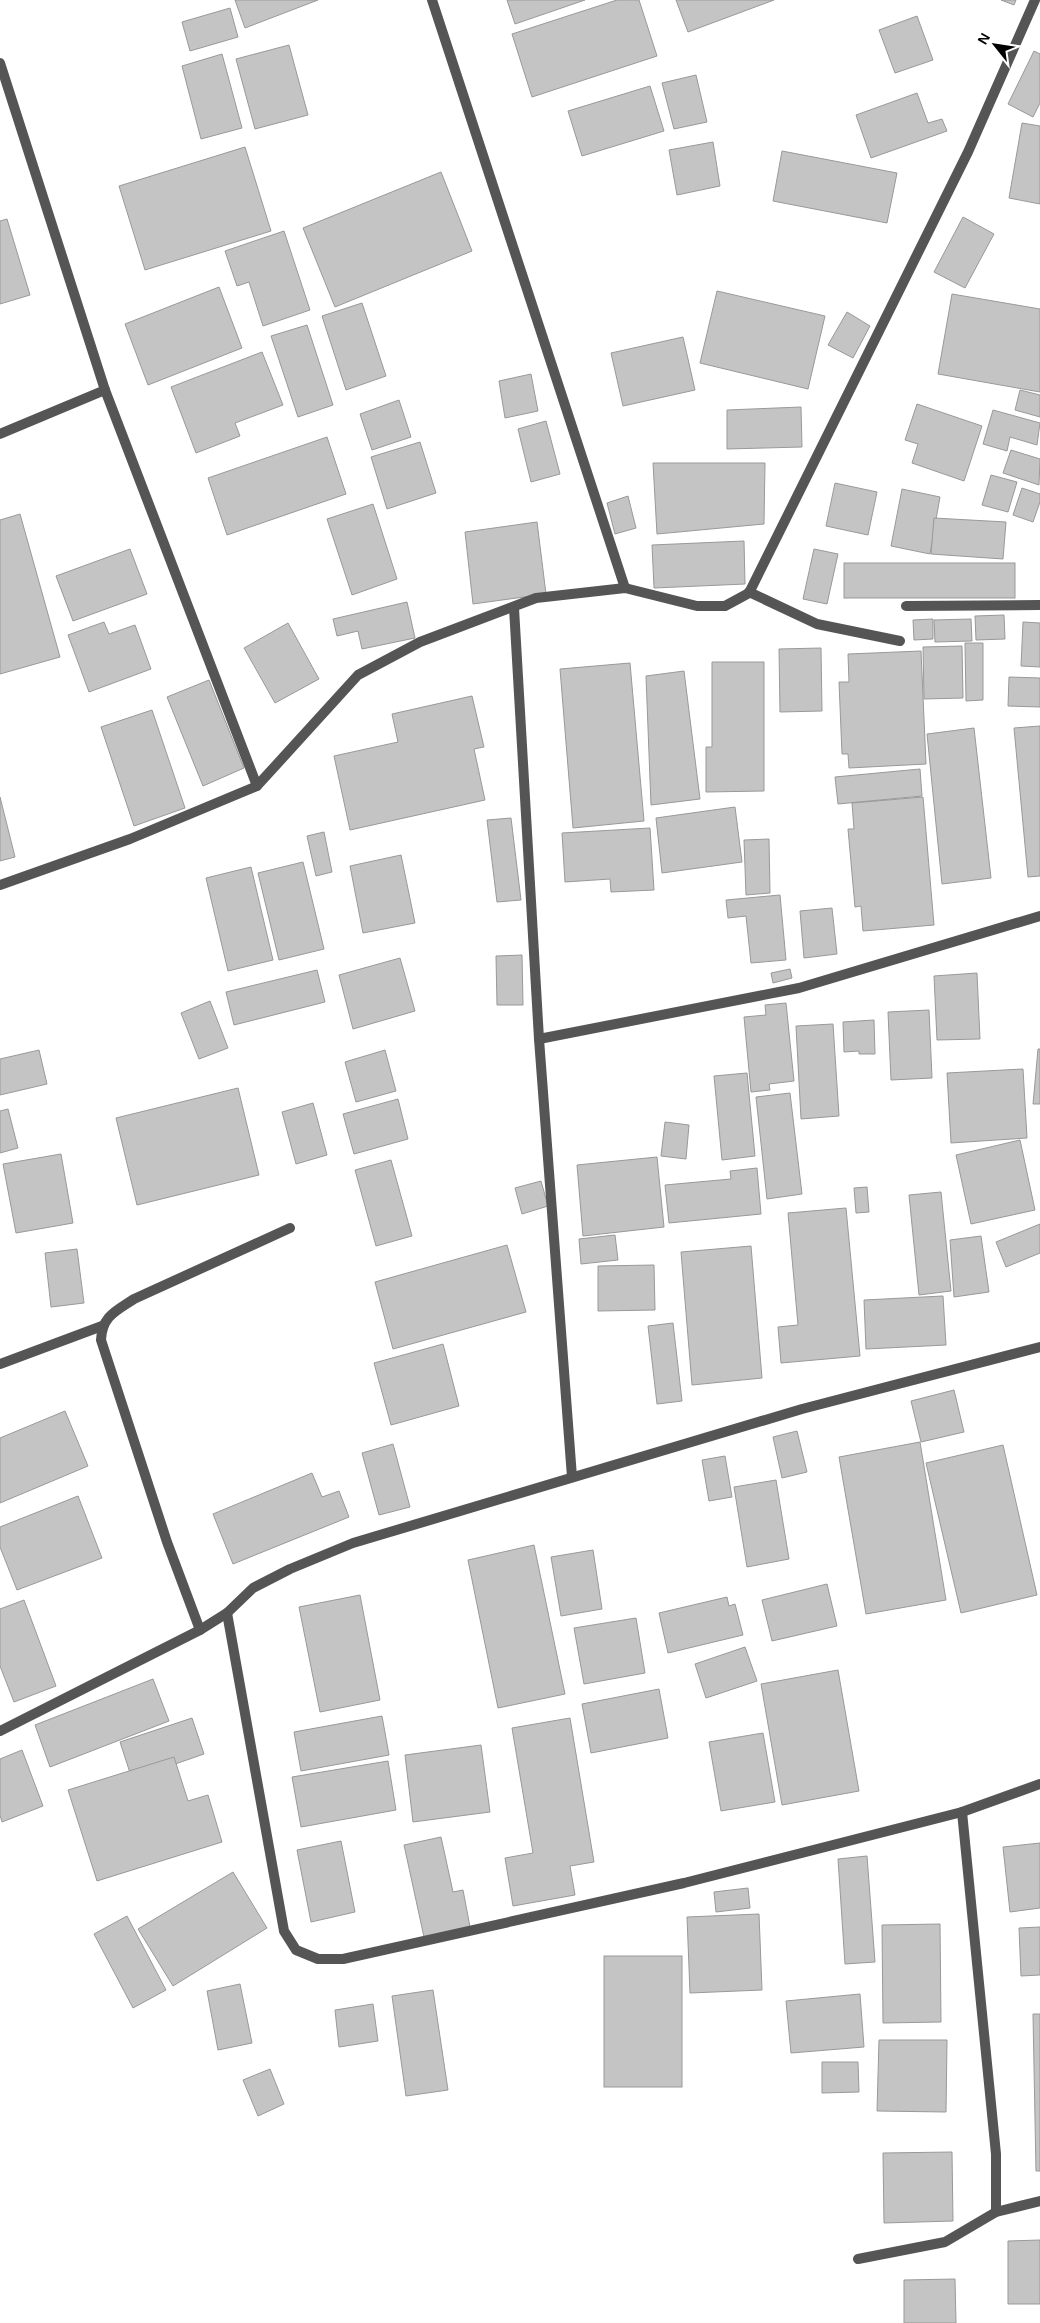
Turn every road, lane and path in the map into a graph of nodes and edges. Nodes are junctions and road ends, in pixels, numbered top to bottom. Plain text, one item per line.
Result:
1 (432, 0) edge
2 (1035, 0) edge
3 (0, 63) edge
4 (104, 390) junction
5 (0, 434) edge
6 (625, 588) junction
7 (749, 592) junction
8 (1040, 605) edge
9 (906, 606) dead end
10 (514, 608) junction
11 (900, 640) dead end
12 (257, 786) junction
13 (0, 885) edge
14 (1040, 916) edge
15 (539, 1039) junction
16 (290, 1228) dead end
17 (102, 1326) junction
18 (1040, 1347) edge
19 (0, 1364) edge
20 (572, 1477) junction
21 (227, 1613) junction
22 (200, 1630) junction
23 (0, 1731) edge
24 (1040, 1784) edge
25 (962, 1812) junction
26 (1040, 2201) edge
27 (996, 2212) junction
28 (858, 2259) dead end

1 - 6 street
2 - 7 street
3 - 4 street
4 - 5 street
4 - 12 street
6 - 7 street
6 - 10 street
7 - 11 street
8 - 9 street
10 - 12 street
10 - 15 street
12 - 13 street
14 - 15 street
15 - 20 street
16 - 17 street
17 - 19 street
17 - 22 street
18 - 20 street
20 - 21 street
21 - 22 street
21 - 25 street
22 - 23 street
24 - 25 street
25 - 27 street
26 - 27 street
27 - 28 street

